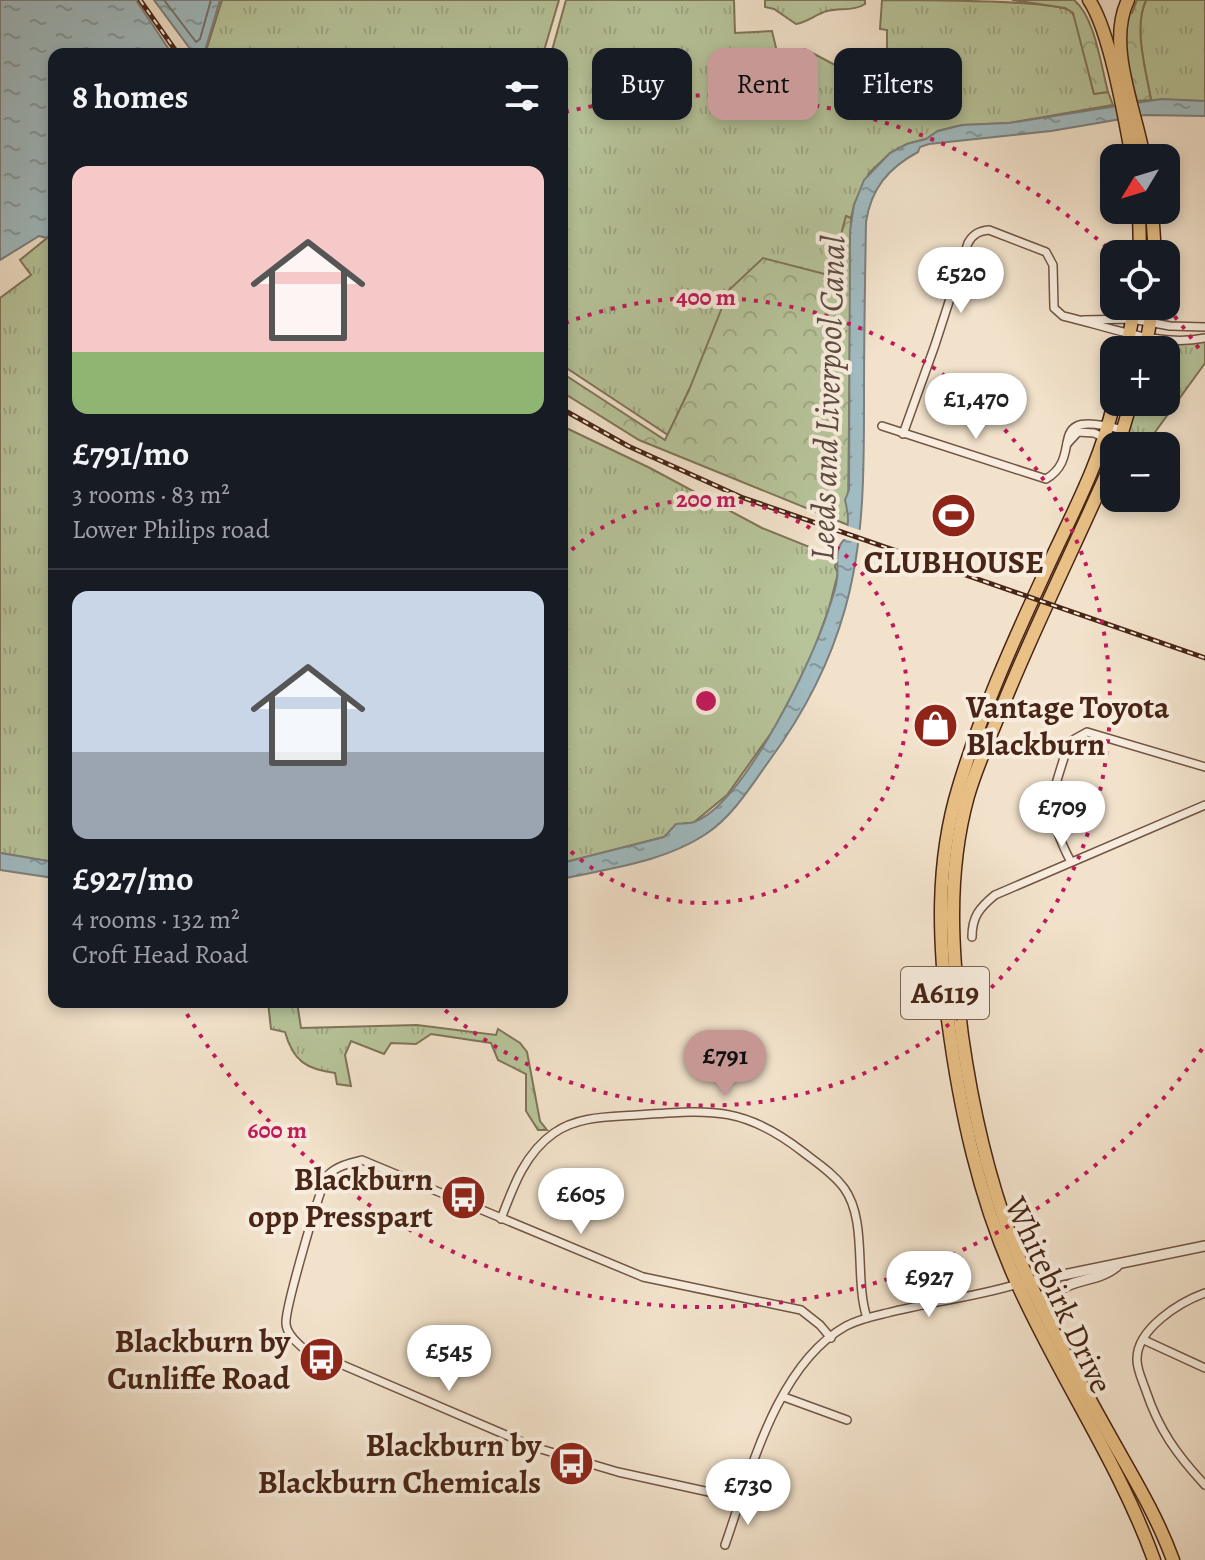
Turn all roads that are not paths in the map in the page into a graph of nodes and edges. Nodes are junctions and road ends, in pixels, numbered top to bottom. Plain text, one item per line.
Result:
1 (1089, 0) edge
2 (1128, 0) edge
3 (1122, 87) junction
4 (1134, 136) junction
5 (1133, 144) edge
6 (1138, 144) edge
7 (1100, 318) edge
8 (1133, 320) edge
9 (1141, 320) edge
10 (1151, 320) edge
11 (1081, 321) junction
12 (1205, 327) edge
13 (1150, 330) junction
14 (1131, 332) junction
15 (1130, 336) edge
16 (1148, 336) edge
17 (1205, 338) edge
18 (1111, 416) edge
19 (1127, 416) edge
20 (882, 426) dead end
21 (1123, 430) joint
22 (1107, 432) junction
23 (1100, 433) edge
24 (903, 434) junction
25 (1065, 446) junction
26 (1100, 448) edge
27 (1100, 486) edge
28 (1205, 767) edge
29 (1205, 805) edge
30 (1071, 862) junction
31 (972, 937) dead end
32 (501, 1219) junction
33 (1205, 1246) edge
34 (1120, 1263) junction
35 (1023, 1283) junction
36 (1205, 1293) edge
37 (867, 1318) junction
38 (1050, 1322) junction
39 (831, 1338) junction
40 (1144, 1340) junction
41 (1205, 1368) edge
42 (784, 1397) junction
43 (847, 1420) dead end
44 (1205, 1485) edge
45 (741, 1499) junction
46 (725, 1545) dead end
47 (1154, 1560) edge
48 (1173, 1560) edge

1 - 3 highway
2 - 3 highway
3 - 4 highway
4 - 5 highway
4 - 6 highway
7 - 11 street
8 - 14 highway
9 - 13 street
10 - 13 highway
11 - 14 street
11 - 24 street
12 - 13 street
13 - 14 street
13 - 16 highway
13 - 17 street
14 - 15 highway
18 - 22 highway, Whitebirk Drive / A6119
19 - 21 highway, Whitebirk Drive / A6119
20 - 24 street
21 - 22 street
22 - 25 street
23 - 25 street
24 - 25 street
26 - 35 highway, Whitebirk Drive / A6119
27 - 35 highway, Whitebirk Drive / A6119
28 - 30 street
29 - 30 street
30 - 31 street
32 - 37 street
32 - 39 street
32 - 45 street
33 - 34 street
34 - 35 street
34 - 38 street
35 - 37 street
35 - 38 highway, Whitebirk Drive / A6119
35 - 47 highway, Whitebirk Drive / A6119
36 - 40 street
37 - 39 street
38 - 48 highway, Whitebirk Drive / A6119
39 - 42 street
40 - 41 street
40 - 44 street
42 - 43 street
42 - 45 street
45 - 46 street

